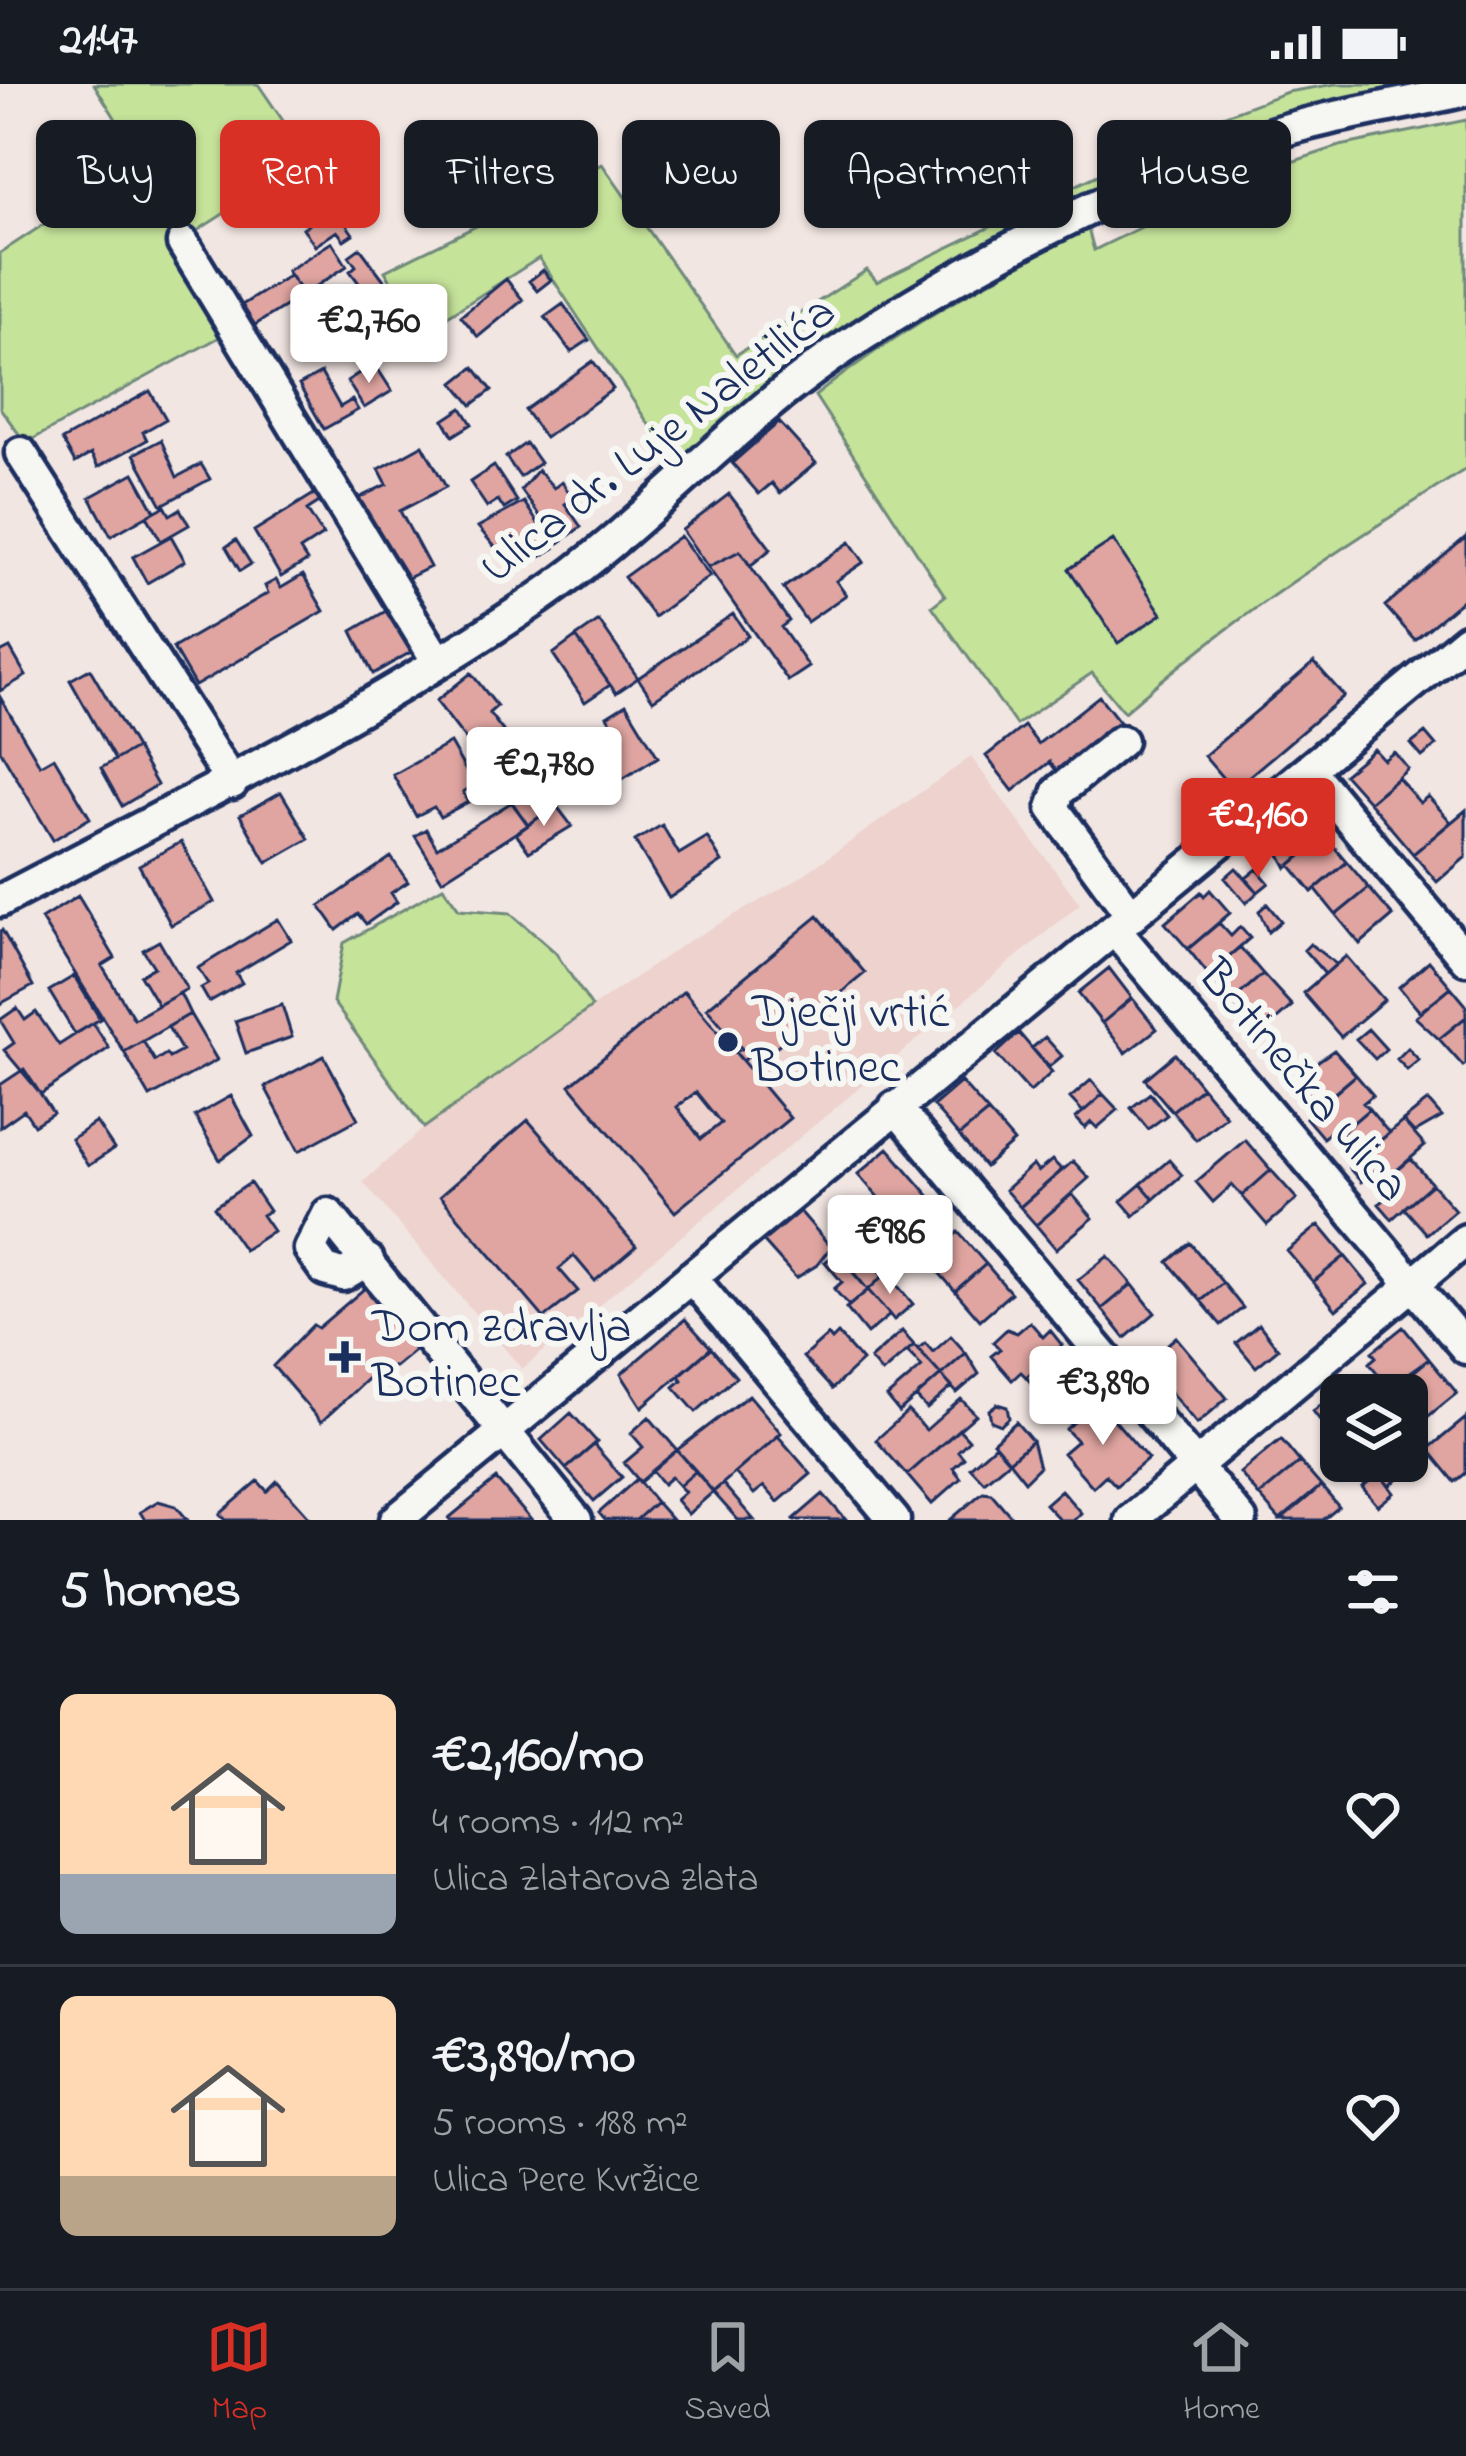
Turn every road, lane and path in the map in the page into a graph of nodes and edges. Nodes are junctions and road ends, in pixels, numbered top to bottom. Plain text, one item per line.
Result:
1 (1466, 90) edge
2 (183, 243) dead end
3 (21, 453) dead end
4 (1466, 640) edge
5 (438, 662) junction
6 (1121, 741) dead end
7 (1310, 771) junction
8 (232, 783) junction
9 (0, 901) edge
10 (1124, 923) junction
11 (1466, 959) edge
12 (895, 1107) junction
13 (1466, 1240) edge
14 (368, 1260) dead end
15 (691, 1277) junction
16 (1413, 1284) junction
17 (1466, 1348) edge
18 (504, 1431) junction
19 (1196, 1466) junction
20 (396, 1520) edge
21 (576, 1520) edge
22 (895, 1520) edge
23 (1131, 1520) edge
24 (1241, 1520) edge

1 - 5 street, Ulica dr. Luje Naletilića
2 - 5 street
3 - 8 street
4 - 7 street
5 - 8 street, Ulica dr. Luje Naletilića
6 - 10 street, Botinečka ulica
7 - 10 street
7 - 11 street
8 - 9 street, Ulica dr. Luje Naletilića
10 - 12 street
10 - 16 street, Botinečka ulica
12 - 15 street
12 - 19 street
13 - 16 street
14 - 18 street
15 - 18 street
15 - 22 street
16 - 17 street, Botinečka ulica
16 - 19 street
18 - 20 street
18 - 21 street
19 - 23 street
19 - 24 street

